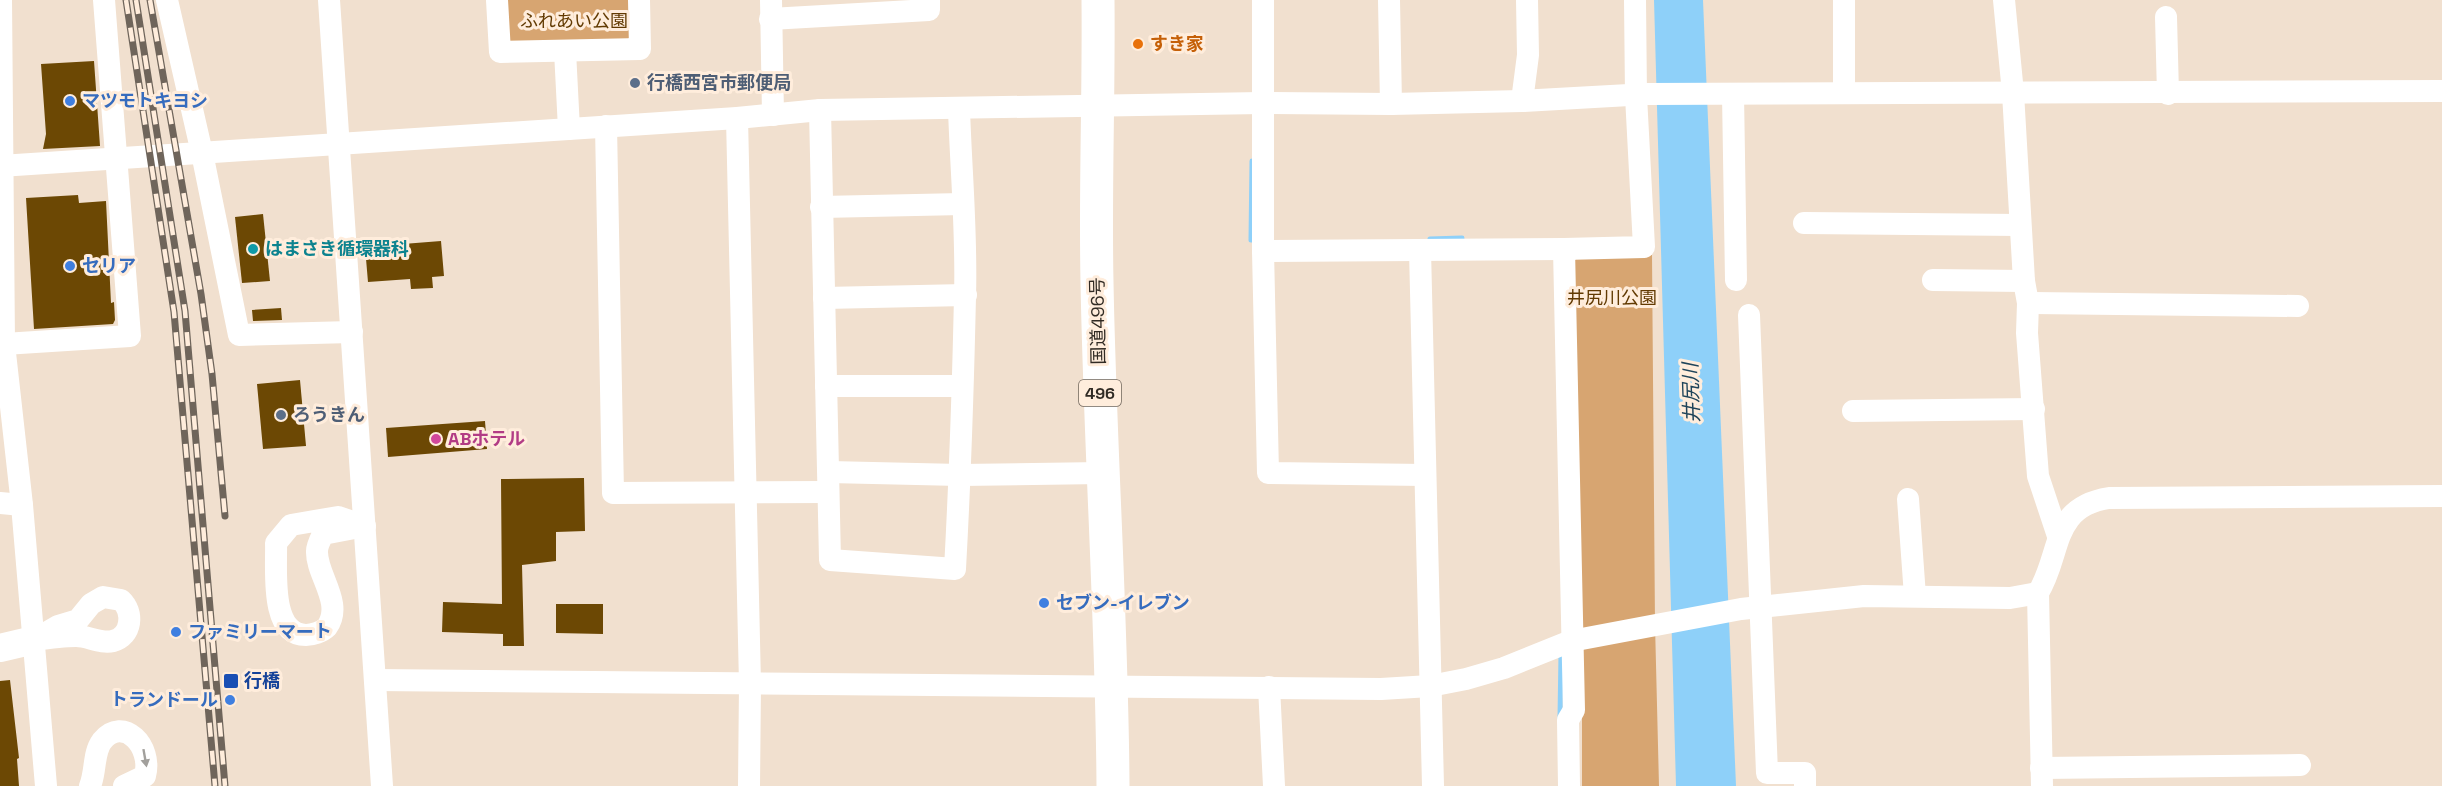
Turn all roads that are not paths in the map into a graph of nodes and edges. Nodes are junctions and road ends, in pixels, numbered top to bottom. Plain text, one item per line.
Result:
1 (1, 0) edge
2 (104, 0) edge
3 (167, 0) edge
4 (329, 0) edge
5 (496, 0) edge
6 (639, 0) edge
7 (929, 0) edge
8 (1098, 0) edge
9 (1263, 0) edge
10 (1389, 0) edge
11 (1527, 0) edge
12 (1635, 0) edge
13 (1844, 0) edge
14 (2004, 0) edge
15 (771, 9) edge
16 (2166, 17) dead end
17 (565, 51) junction
18 (1, 81) edge
19 (2442, 91) edge
20 (1844, 93) junction
21 (2013, 93) junction
22 (1729, 94) junction
23 (2168, 94) junction
24 (1641, 95) junction
25 (1522, 101) junction
26 (1262, 103) junction
27 (1391, 104) junction
28 (1099, 106) junction
29 (820, 110) junction
30 (959, 110) junction
31 (773, 115) junction
32 (738, 118) junction
33 (606, 126) junction
34 (569, 129) junction
35 (338, 145) junction
36 (202, 153) junction
37 (115, 157) junction
38 (1, 166) edge
39 (963, 204) junction
40 (821, 207) junction
41 (1804, 223) dead end
42 (2020, 225) junction
43 (1564, 249) junction
44 (1420, 250) junction
45 (1263, 251) junction
46 (1736, 280) dead end
47 (1933, 280) dead end
48 (2024, 280) junction
49 (966, 295) junction
50 (824, 298) junction
51 (2028, 303) junction
52 (2298, 306) dead end
53 (1749, 315) dead end
54 (352, 332) junction
55 (2, 341) edge
56 (826, 386) junction
57 (961, 386) junction
58 (2034, 409) junction
59 (1853, 411) dead end
60 (1101, 473) junction
61 (960, 475) junction
62 (1425, 475) junction
63 (828, 482) junction
64 (745, 494) junction
65 (2442, 496) edge
66 (1908, 499) dead end
67 (11, 504) edge
68 (365, 526) junction
69 (2058, 536) junction
70 (2038, 593) junction
71 (1915, 596) junction
72 (1752, 608) junction
73 (34, 640) junction
74 (1571, 641) junction
75 (0, 648) edge
76 (375, 680) junction
77 (750, 684) junction
78 (1430, 686) junction
79 (1112, 687) junction
80 (1269, 687) junction
81 (2300, 765) dead end
82 (2041, 777) edge
83 (46, 786) edge
84 (90, 786) edge
85 (124, 786) edge
86 (382, 786) edge
87 (749, 786) edge
88 (1113, 786) edge
89 (1274, 786) edge
90 (1433, 786) edge
91 (1569, 786) edge
92 (1806, 786) edge

1 - 18 street
2 - 37 street
3 - 36 street
4 - 35 street
5 - 17 street
6 - 17 street
7 - 15 street
8 - 28 highway, 国道496号 / 496
9 - 26 street
10 - 27 street
11 - 25 street
12 - 24 street
13 - 20 street
14 - 21 street
15 - 31 street
16 - 23 street
17 - 34 street
18 - 38 street
19 - 23 street
20 - 21 street
20 - 22 street
21 - 23 street
21 - 42 street
22 - 24 street
22 - 46 street
24 - 25 street
24 - 43 street
25 - 27 street
26 - 27 street
26 - 28 street
26 - 45 street
28 - 30 street
28 - 60 highway, 国道496号 / 496
29 - 30 street
29 - 31 street
29 - 40 street
30 - 39 street
31 - 32 street
32 - 33 street
32 - 64 street
33 - 34 street
33 - 64 street
34 - 35 street
35 - 36 street
35 - 54 street
36 - 37 street
36 - 54 street
37 - 38 street
37 - 55 street
38 - 55 street
39 - 40 street
39 - 49 street
40 - 50 street
41 - 42 street
42 - 48 street
43 - 44 street
43 - 74 street
44 - 45 street
44 - 62 street
45 - 62 street
47 - 48 street
48 - 51 street
49 - 50 street
49 - 57 street
50 - 56 street
51 - 52 street
51 - 58 street
53 - 72 street
54 - 68 street
55 - 67 street
56 - 57 street
56 - 63 street
57 - 61 street
58 - 59 street
58 - 69 street
60 - 61 street
60 - 79 highway, 国道496号 / 496
61 - 63 street
61 - 63 street
62 - 78 street
63 - 64 street
64 - 77 street
65 - 69 street
66 - 71 street
67 - 73 street
68 - 68 street
68 - 76 street
69 - 70 street
70 - 71 street
70 - 82 street
71 - 72 street
72 - 74 street
72 - 92 street
73 - 75 main road
73 - 83 street
74 - 78 street
74 - 91 street
76 - 77 street
76 - 86 street
77 - 79 street
77 - 87 street
78 - 80 street
78 - 90 street
79 - 80 street
79 - 88 highway, 国道496号 / 496
80 - 89 street
81 - 82 street
84 -> 85 street

